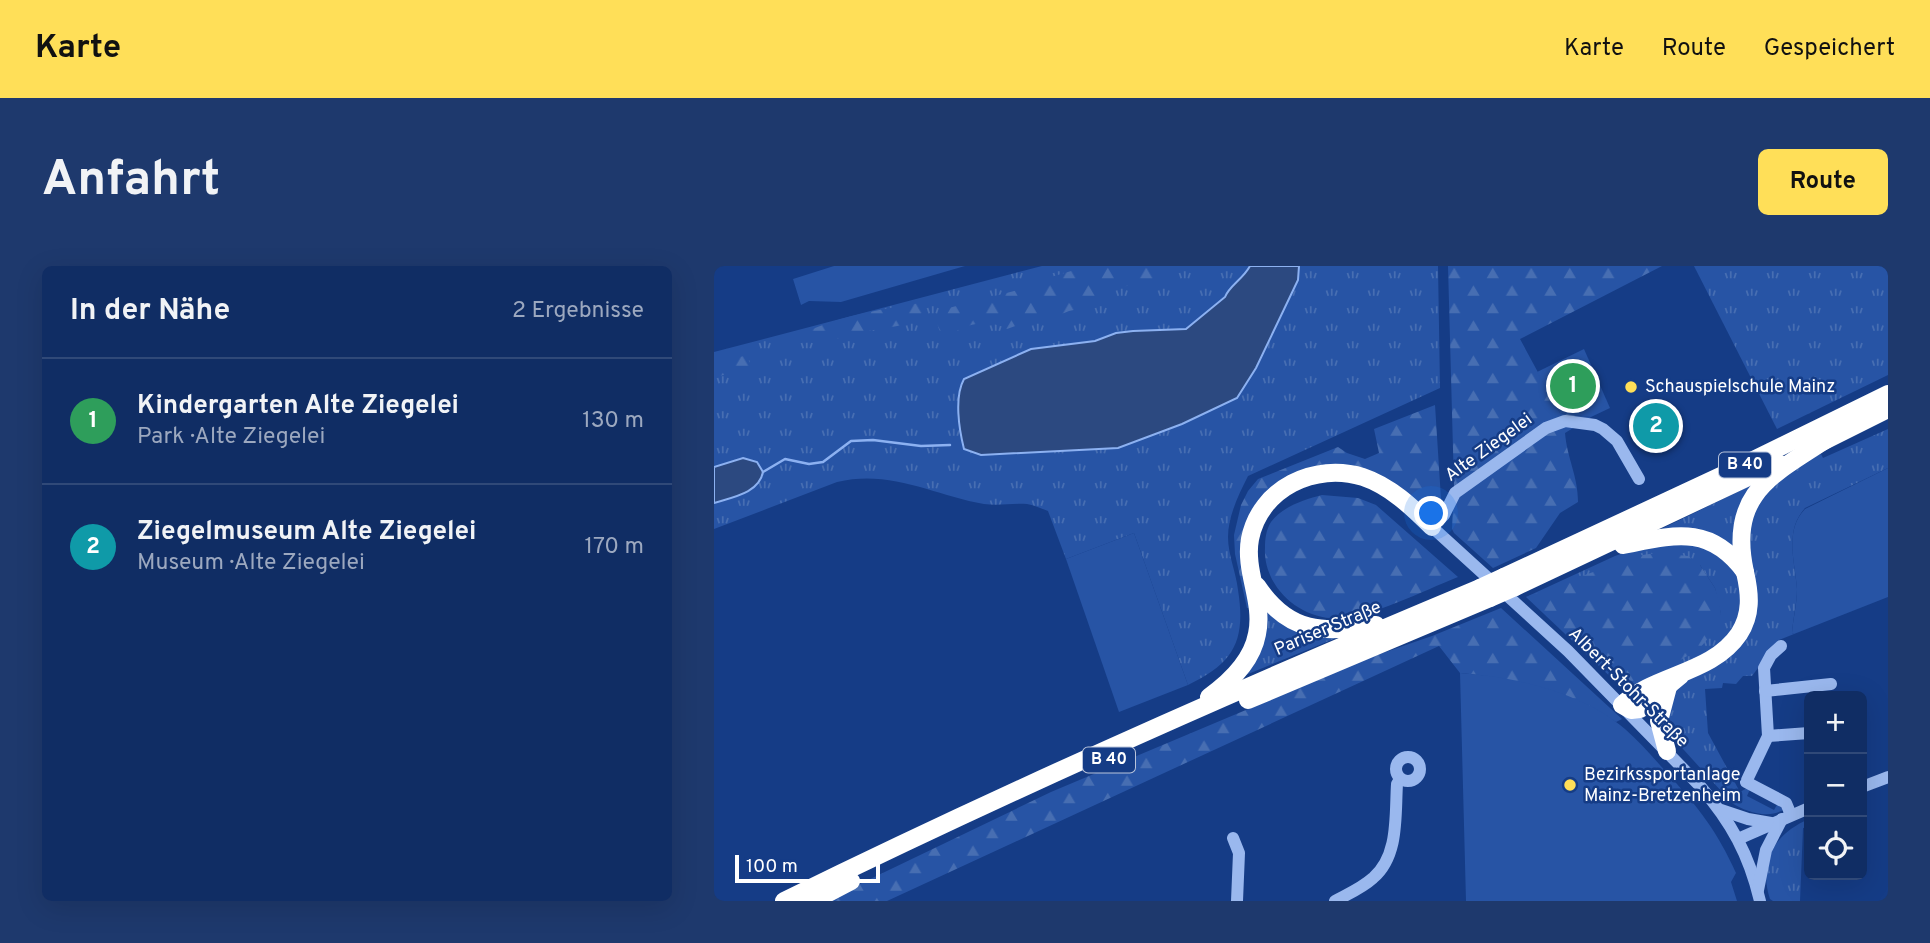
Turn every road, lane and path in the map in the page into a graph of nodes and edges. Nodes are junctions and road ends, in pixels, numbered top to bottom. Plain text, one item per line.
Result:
1 (1888, 394) edge
2 (1888, 409) edge
3 (1830, 438) junction
4 (1639, 479) dead end
5 (1432, 527) junction
6 (1594, 551) junction
7 (1745, 572) junction
8 (1509, 582) junction
9 (1255, 583) junction
10 (1485, 593) junction
11 (1398, 622) junction
12 (1781, 646) dead end
13 (1675, 680) junction
14 (1831, 684) dead end
15 (1765, 691) junction
16 (1622, 705) junction
17 (1180, 716) junction
18 (1804, 733) edge
19 (1768, 736) junction
20 (1667, 751) junction
21 (1888, 777) edge
22 (1400, 779) dead end
23 (1867, 785) edge
24 (1720, 809) junction
25 (1804, 810) edge
26 (1781, 819) junction
27 (1233, 838) dead end
28 (1738, 839) junction
29 (1758, 897) edge
30 (784, 901) edge
31 (813, 901) edge
32 (1237, 901) edge
33 (1335, 901) edge

1 - 8 highway, Pariser Straße / B 40
2 - 3 highway, Pariser Straße / B 40
3 - 6 highway, Pariser Straße / B 40
3 - 7 highway, B 40
4 - 5 street, Alte Ziegelei
5 - 9 highway, B 40
5 - 16 street, Albert-Stohr-Straße
6 - 7 highway, B 40
6 - 8 highway, Pariser Straße / B 40
7 - 13 highway, B 40
8 - 10 highway, Pariser Straße / B 40, bridge
9 - 11 highway, B 40
9 - 17 highway, B 40
10 - 11 highway, Pariser Straße / B 40
10 - 31 highway, Pariser Straße / B 40
11 - 17 highway, Pariser Straße / B 40
12 - 15 street
13 - 16 highway, B 40
13 - 20 highway
14 - 15 street
15 - 19 street
16 - 20 street, Albert-Stohr-Straße
17 - 30 highway, Pariser Straße / B 40
18 - 19 street
19 - 26 street
20 - 24 street, Albert-Stohr-Straße
21 - 23 street
22 - 33 street
24 - 26 street
24 - 28 street, Albert-Stohr-Straße
25 - 26 street
26 - 28 street
26 - 29 street
27 - 32 street
28 - 29 street, Albert-Stohr-Straße

